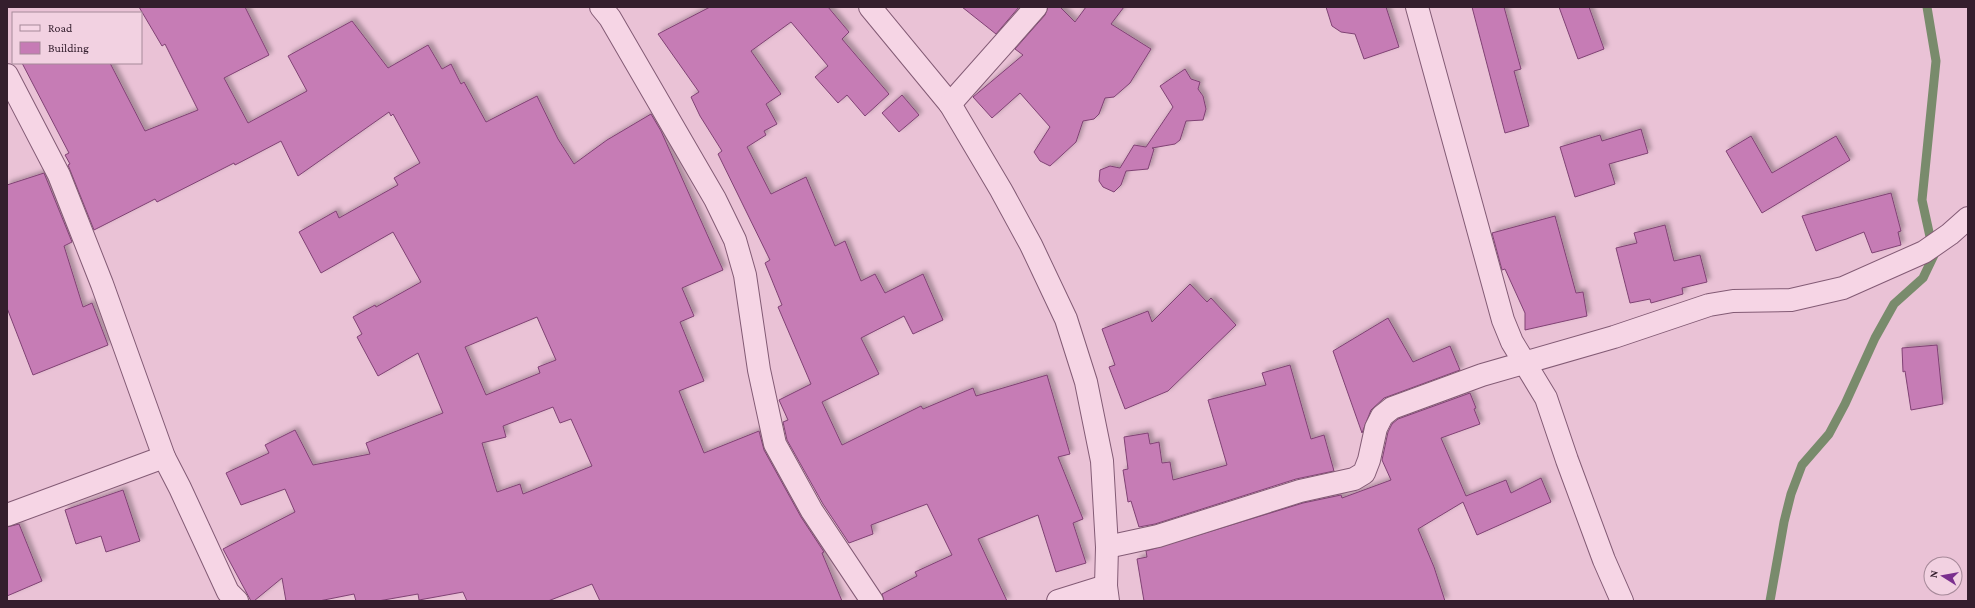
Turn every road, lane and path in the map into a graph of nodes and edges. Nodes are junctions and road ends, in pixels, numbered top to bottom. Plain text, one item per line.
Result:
1 (601, 7) edge
2 (870, 7) edge
3 (1036, 7) edge
4 (1417, 7) edge
5 (7, 75) edge
6 (950, 104) junction
7 (1968, 218) edge
8 (1525, 364) junction
9 (164, 457) junction
10 (7, 515) edge
11 (1107, 548) junction
12 (1107, 594) edge
13 (237, 601) edge
14 (872, 601) edge
15 (1058, 601) edge
16 (1622, 601) edge

1 - 14 street
2 - 6 street
3 - 6 street
4 - 8 street
5 - 9 street
6 - 11 street
7 - 8 street
8 - 11 street
8 - 16 street
9 - 10 street
9 - 13 street
11 - 12 street
12 - 15 street

